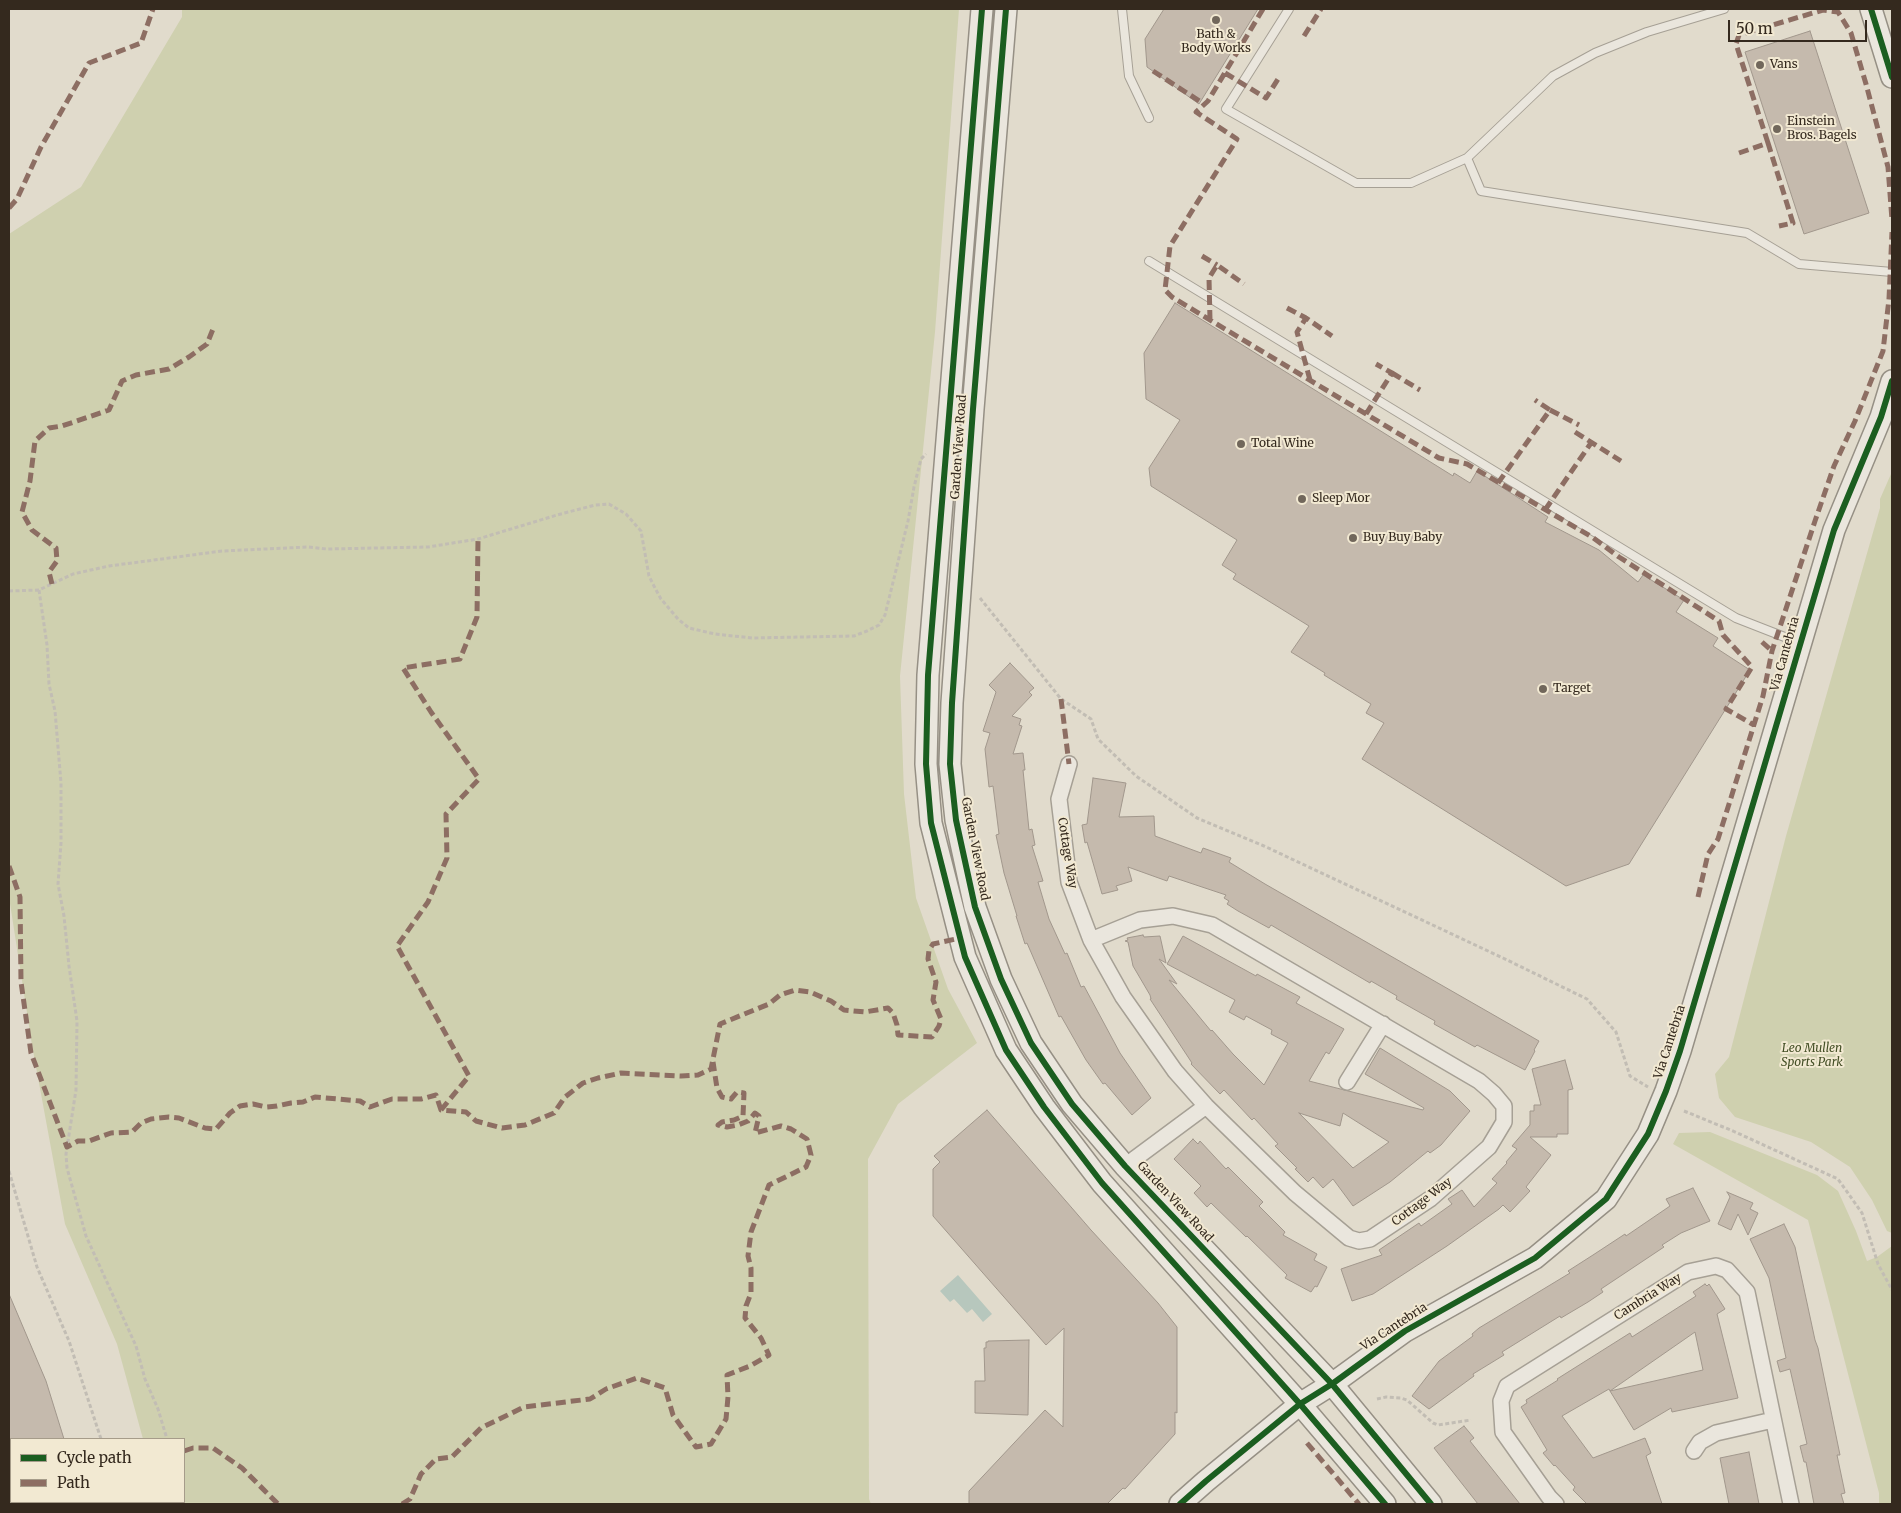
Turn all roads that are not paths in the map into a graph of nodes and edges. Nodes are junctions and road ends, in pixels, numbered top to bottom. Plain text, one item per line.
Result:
1 (982, 9) edge
2 (1006, 9) edge
3 (1122, 9) edge
4 (1289, 9) edge
5 (1724, 9) edge
6 (1871, 9) edge
7 (1892, 77) edge
8 (1149, 118) dead end
9 (1467, 158) junction
10 (1149, 261) dead end
11 (1892, 272) edge
12 (1891, 387) edge
13 (1800, 644) junction
14 (1069, 764) dead end
15 (1091, 940) junction
16 (1383, 1024) junction
17 (1347, 1082) dead end
18 (1206, 1106) junction
19 (1125, 1166) junction
20 (1332, 1384) junction
21 (1300, 1404) junction
22 (1773, 1420) junction
23 (1694, 1451) dead end
24 (1180, 1504) edge
25 (1385, 1504) edge
26 (1431, 1504) edge
27 (1556, 1504) edge
28 (1791, 1504) edge

1 - 21 main road, Garden View Road
2 - 19 main road, Garden View Road
3 - 8 lane
4 - 9 lane
5 - 9 lane
6 - 7 main road
9 - 11 lane
10 - 13 lane
12 - 13 main road, Via Cantebria
13 - 20 main road, Via Cantebria
14 - 15 street, Cottage Way
15 - 16 street, Cottage Way
15 - 18 street, Cottage Way
16 - 17 street
16 - 18 street, Cottage Way
18 - 19 street
19 - 20 main road, Garden View Road
20 - 21 main road, Via Cantebria
20 - 26 main road, Garden View Road
21 - 24 main road, Via Cantebria
21 - 25 main road, Garden View Road
22 - 23 street
22 - 27 street, Cambria Way
22 - 28 street, Cambria Way

